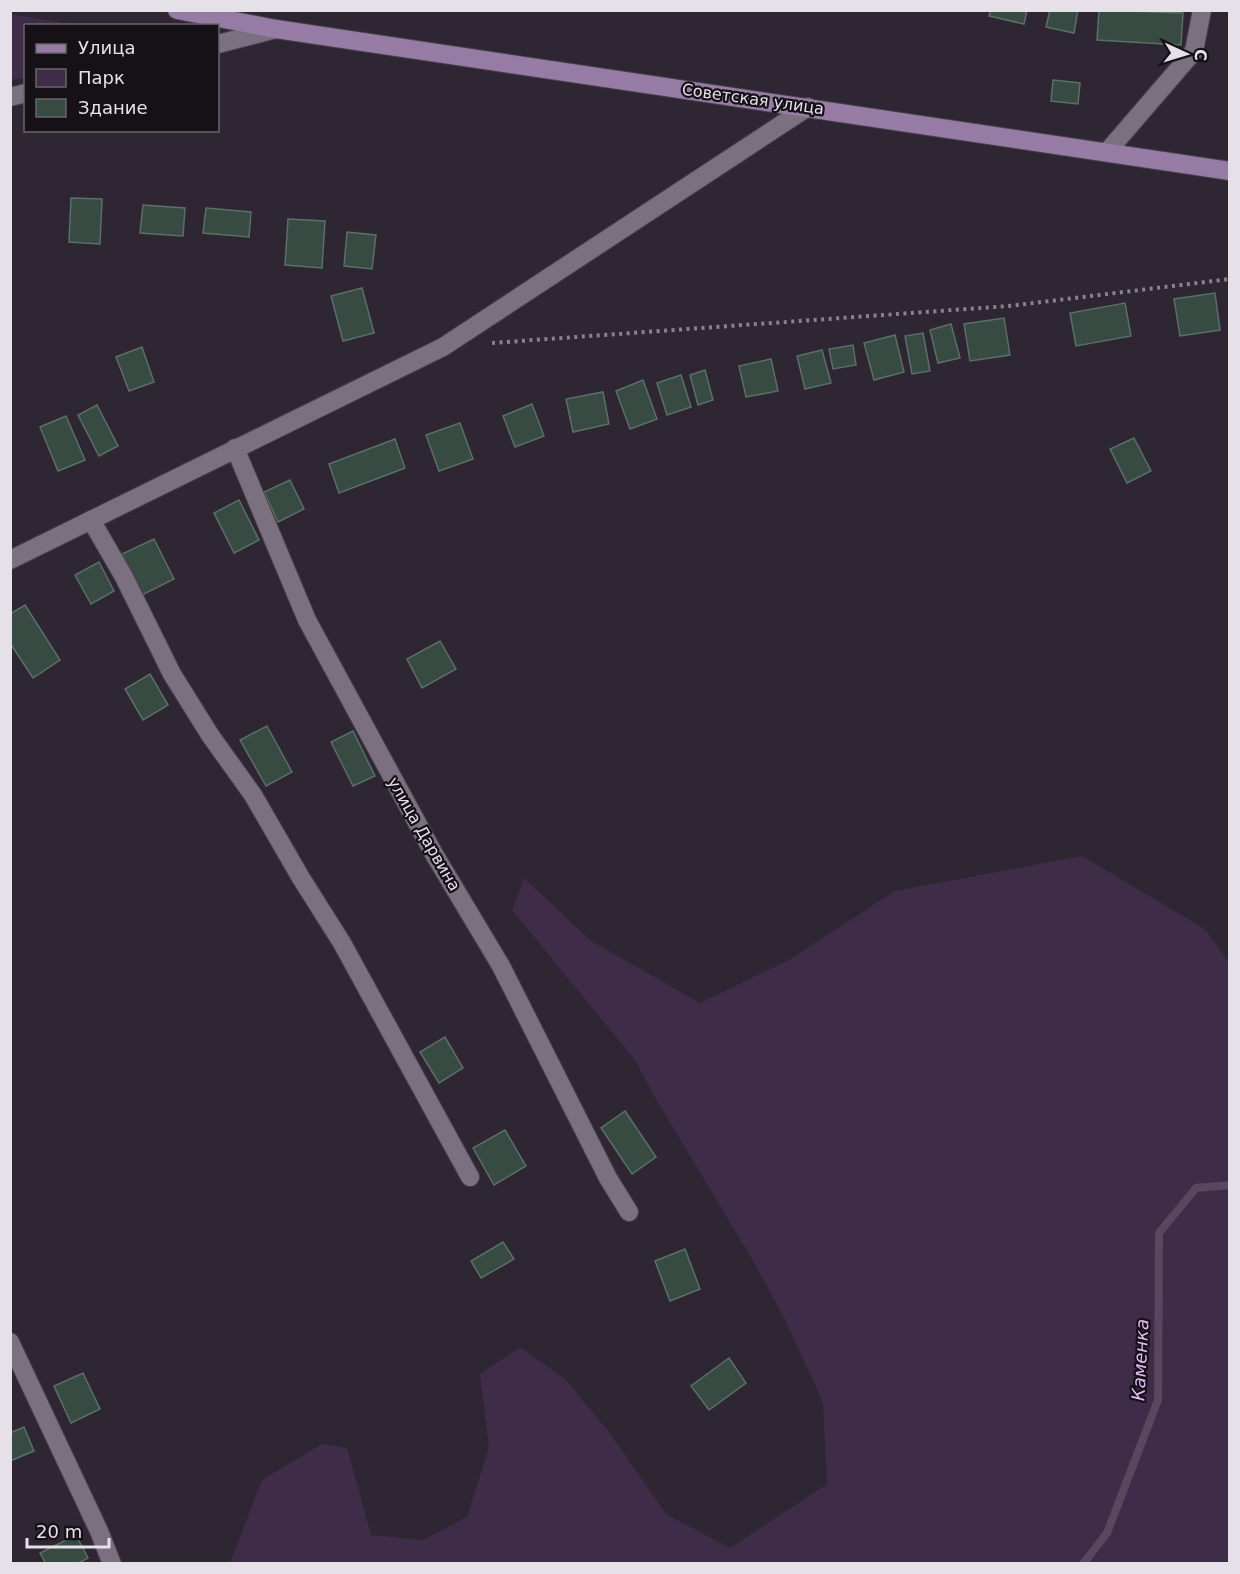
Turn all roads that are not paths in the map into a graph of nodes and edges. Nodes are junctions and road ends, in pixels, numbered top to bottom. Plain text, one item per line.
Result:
1 (177, 10) edge
2 (1202, 10) edge
3 (276, 29) junction
4 (219, 44) edge
5 (808, 107) junction
6 (1107, 152) junction
7 (1230, 171) edge
8 (235, 448) junction
9 (91, 520) junction
10 (10, 560) edge
11 (470, 1177) dead end
12 (629, 1212) dead end
13 (10, 1342) edge
14 (112, 1563) edge

1 - 3 main road, Советская улица
2 - 6 street
3 - 4 street, Советская улица
3 - 5 main road, Советская улица
5 - 6 main road, Советская улица
5 - 8 street
6 - 7 main road, Советская улица
8 - 9 street
8 - 12 street, улица Дарвина
9 - 10 street
9 - 11 street
13 - 14 street

